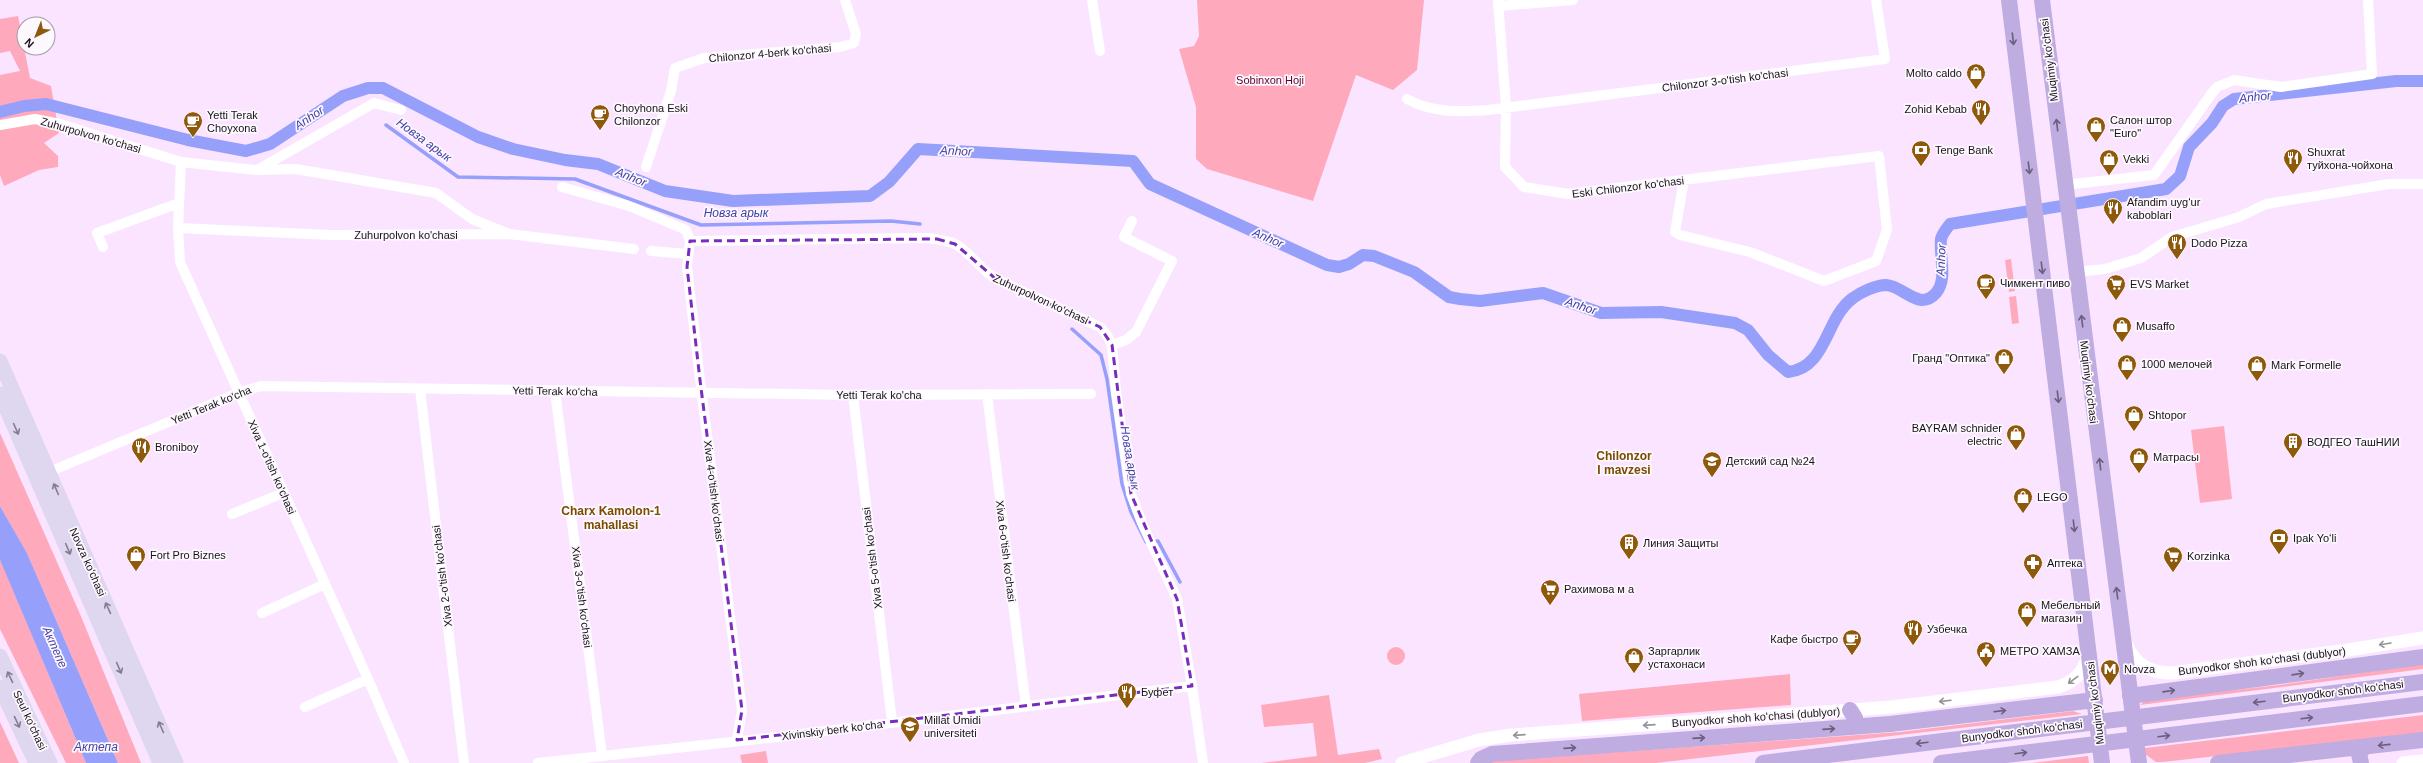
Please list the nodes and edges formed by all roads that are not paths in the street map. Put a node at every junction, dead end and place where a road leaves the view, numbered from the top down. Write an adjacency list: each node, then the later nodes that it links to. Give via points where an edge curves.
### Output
1 (845, 0): 15 (street, Chilonzor 4-berk ko'chasi, via 856,34 854,43 704,58 675,68 671,91)
2 (1092, 0): 9 (street)
3 (1573, 0): 8 (street)
4 (1876, 0): 11 (street, Chilonzor 3-o'tish ko'chasi, via 1885,59)
5 (2009, 0): 48 (main road, Muqimiy ko'chasi, one-way to 48)
6 (2042, 0): 20 (main road, Muqimiy ko'chasi, one-way to 6)
7 (2368, 0): 20 (street, via 2372,74 2281,87 2234,80 2217,87 2154,175)
8 (1498, 3): 11 (street, Eski Chilonzor ko'chasi)
9 (1100, 51)
10 (1407, 100): 11 (street, via 1458,113)
11 (1506, 107): 17 (street, Eski Chilonzor ko'chasi, via 1504,167 1524,187 1568,194)
12 (401, 110): 16 (street, via 374,103)
13 (0, 125): 14 (street, Zuhurpolvon ko'chasi, via 35,119 60,124)
14 (181, 162): 16 (street, Zuhurpolvon ko'chasi); 21 (street, Xiva 1-o'tish ko'chasi)
15 (646, 167)
16 (256, 170): 24 (street, Zuhurpolvon ko'chasi, via 296,169 436,193 472,219)
17 (1684, 180): 17 (street, Eski Chilonzor ko'chasi, via 1675,232 1750,252 1824,281 1876,261 1886,230 1879,156)
18 (2423, 184): 30 (street, via 2389,184 2266,204 2238,217 2172,237 2141,258 2105,269)
19 (562, 187): 25 (street, via 630,205 686,230)
20 (2065, 188): 30 (main road, Muqimiy ko'chasi)
21 (179, 203): 23 (street, Xiva 1-o'tish ko'chasi); 26 (street, via 97,233)
22 (1132, 221): 31 (street, via 1124,237 1172,261 1136,332)
23 (178, 228): 24 (street, Zuhurpolvon ko'chasi, via 332,235); 36 (street, Xiva 1-o'tish ko'chasi, via 180,262)
24 (509, 234): 27 (street, Zuhurpolvon ko'chasi)
25 (690, 241): 29 (street, Xiva 4-o'tish ko'chasi); 31 (street, Zuhurpolvon ko'chasi, via 927,238 946,241 955,244 987,274 1100,327)
26 (103, 247)
27 (634, 249)
28 (651, 251): 29 (street)
29 (688, 254): 35 (street, Xiva 4-o'tish ko'chasi)
30 (2075, 272): 46 (main road, Muqimiy ko'chasi, one-way to 30)
31 (1112, 346): 53 (street, Zuhurpolvon ko'chasi, via 1128,477 1137,512 1178,599)
32 (0, 361): 41 (main road, Novza ko'chasi)
33 (420, 389): 34 (street, Yetti Terak ko'cha); 36 (street, Yetti Terak ko'cha, via 261,386); 73 (street, Xiva 2-o'tish ko'chasi)
34 (555, 391): 35 (street, Yetti Terak ko'cha); 66 (street, Xiva 3-o'tish ko'chasi)
35 (701, 392): 40 (street, Yetti Terak ko'cha); 63 (street, Xiva 4-o'tish ko'chasi, via 742,710)
36 (238, 393): 41 (street, Yetti Terak ko'cha); 42 (street, Xiva 1-o'tish ko'chasi)
37 (0, 394): 41 (main road, Novza ko'chasi, one-way to 41)
38 (987, 394): 39 (street, Yetti Terak ko'cha); 40 (street, Yetti Terak ko'cha); 59 (street, Xiva 6-o'tish ko'chasi)
39 (1091, 394)
40 (853, 395): 61 (street, Xiva 5-o'tish ko'chasi)
41 (43, 475): 70 (main road, Novza ko'chasi, one-way to 70); 71 (main road, Novza ko'chasi, one-way to 41, via 85,558)
42 (283, 493): 43 (street); 44 (street, Xiva 1-o'tish ko'chasi)
43 (232, 514)
44 (325, 584): 45 (street); 51 (street, Xiva 1-o'tish ko'chasi)
45 (262, 613)
46 (2122, 632): 47 (street, Bunyodkor shoh koʻchasi (dublyor), one-way to 46, via 2167,673 2154,672 2139,664 2129,650); 55 (main road, Muqimiy ko'chasi)
47 (2423, 638)
48 (2088, 646): 56 (main road, Muqimiy ko'chasi); 60 (street, Bunyodkor shoh koʻchasi (dublyor), one-way to 60, via 2087,660 2080,673 2072,681 2058,687)
49 (0, 656): 69 (main road, Seul ko'chasi, one-way to 49)
50 (2423, 657): 55 (main road, one-way to 50)
51 (368, 679): 58 (street); 72 (street, Xiva 1-o'tish ko'chasi)
52 (2423, 682): 78 (main road, Bunyodkor shoh ko'chasi, one-way to 78)
53 (1192, 686): 59 (street, Xivinskiy berk ko'cha); 75 (street)
54 (0, 687): 68 (main road, Seul ko'chasi, one-way to 68)
55 (2130, 696): 81 (main road, Muqimiy ko'chasi)
56 (2095, 700): 62 (main road, one-way to 56); 80 (main road, Muqimiy ko'chasi)
57 (2423, 704): 79 (main road, Bunyodkor shoh ko'chasi, one-way to 57)
58 (305, 707)
59 (1026, 707): 61 (street, Xivinskiy berk ko'cha)
60 (1850, 710): 62 (main road, via 1855,718); 76 (street, Bunyodkor shoh koʻchasi (dublyor), one-way to 76, via 1511,735 1479,740)
61 (892, 722): 63 (street, Xivinskiy berk ko'cha)
62 (1852, 727): 77 (main road, one-way to 62, via 1492,754)
63 (737, 740): 66 (street, Xivinskiy berk ko'cha)
64 (2423, 740): 65 (main road, one-way to 65)
65 (2364, 747): 82 (main road); 83 (main road, via 2359,754)
66 (602, 755): 74 (street, Xivinskiy berk ko'cha)
67 (2423, 761): 84 (street)
68 (36, 763)
69 (50, 763)
70 (160, 763)
71 (176, 763)
72 (404, 763)
73 (464, 763)
74 (538, 763)
75 (1203, 763)
76 (1402, 763)
77 (1478, 763)
78 (1763, 763)
79 (1941, 763)
80 (2102, 763)
81 (2139, 763)
82 (2218, 763)
83 (2361, 763)
84 (2403, 763)

